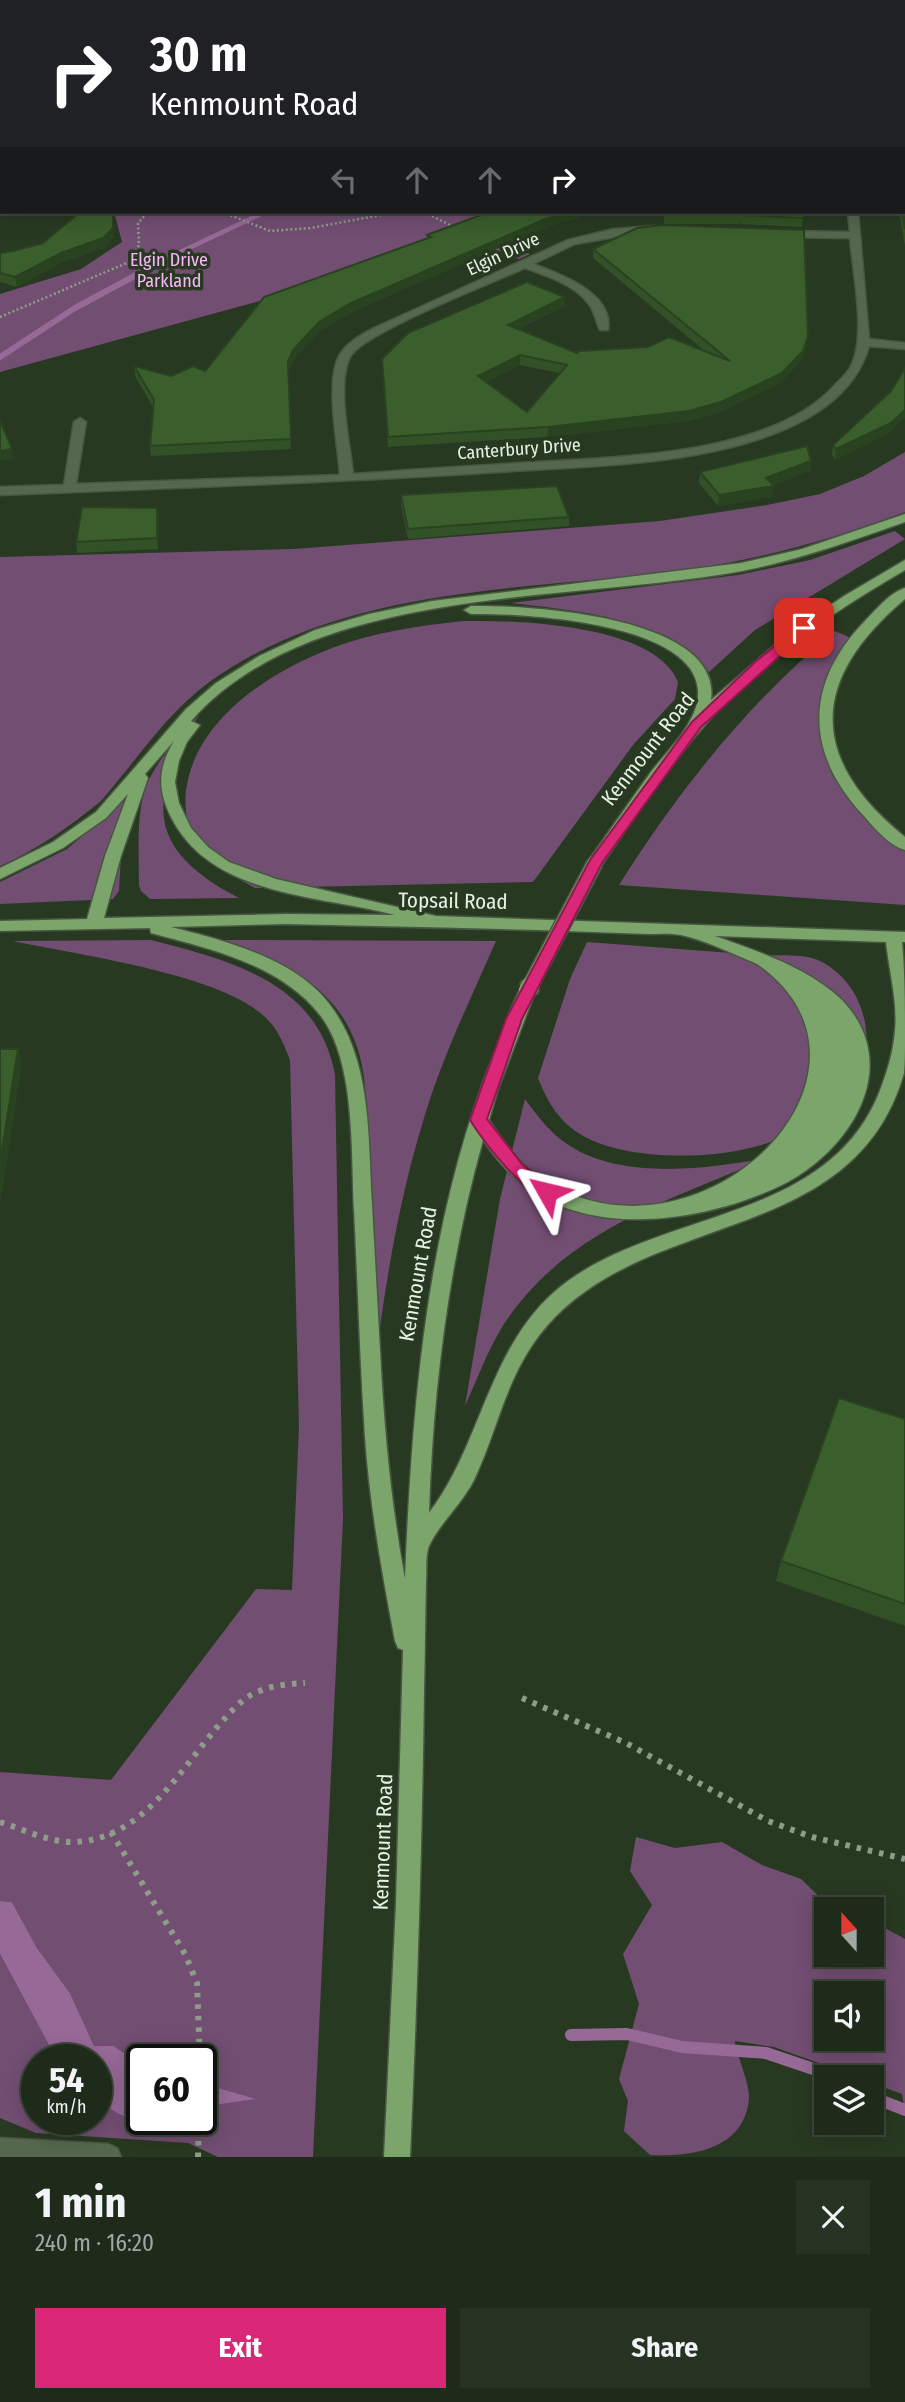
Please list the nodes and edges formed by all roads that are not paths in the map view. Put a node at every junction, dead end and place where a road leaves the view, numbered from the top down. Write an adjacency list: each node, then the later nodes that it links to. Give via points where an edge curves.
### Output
1 (853, 214): 4 (street, Canterbury Drive)
2 (671, 229): 5 (street, Elgin Drive, via 594,236)
3 (762, 233): 4 (street)
4 (854, 236): 7 (street, Canterbury Drive)
5 (525, 264): 6 (street, via 587,293 599,308); 10 (street, Elgin Drive, via 351,348 342,361 340,388)
6 (604, 328)
7 (864, 342): 8 (street); 10 (street, Canterbury Drive, via 855,371 826,401 784,425 744,439 642,458)
8 (905, 345)
9 (80, 422): 11 (street)
10 (346, 478): 11 (street, Canterbury Drive)
11 (70, 486): 12 (street, Canterbury Drive)
12 (0, 491)
13 (905, 518): 17 (main road, via 806,552 741,567 441,604 343,625 274,653 220,686)
14 (905, 564): 16 (main road, Kenmount Road, via 791,638)
15 (905, 592): 18 (main road, via 844,655 830,683 824,711 828,746 846,787 873,819)
16 (696, 725): 20 (main road, via 705,699 703,679 685,656 666,644 582,618 480,609 393,621 312,646 242,683 189,730 173,756 168,792 185,829 213,857 274,886 352,899); 27 (main road, Kenmount Road, bridge, via 595,863 528,990)
17 (147, 763): 19 (main road, via 101,815 49,850); 22 (main road)
18 (905, 845)
19 (0, 874)
20 (436, 921): 21 (main road, Topsail Road); 24 (main road, Topsail Road)
21 (137, 923): 22 (main road, Topsail Road); 29 (main road, via 200,939 269,969 317,1002 341,1040 352,1083 361,1174 378,1471)
22 (94, 924): 23 (main road, Topsail Road)
23 (0, 926)
24 (678, 928): 25 (main road, Topsail Road); 27 (main road, via 798,977 823,993 851,1022 865,1055 866,1071 857,1103 839,1131 800,1166 738,1195 692,1206 627,1211 584,1206 547,1192 516,1168)
25 (899, 937): 26 (main road)
26 (902, 1055): 28 (main road, via 870,1128 826,1172 775,1202 618,1259 553,1306 527,1336 507,1370 462,1483)
27 (479, 1120): 28 (main road, Kenmount Road, via 454,1217 432,1348 419,1456)
28 (415, 1548): 29 (main road, Kenmount Road)
29 (413, 1676): 32 (main road, Kenmount Road)
30 (0, 2151): 31 (street)
31 (108, 2157)
32 (397, 2157)

